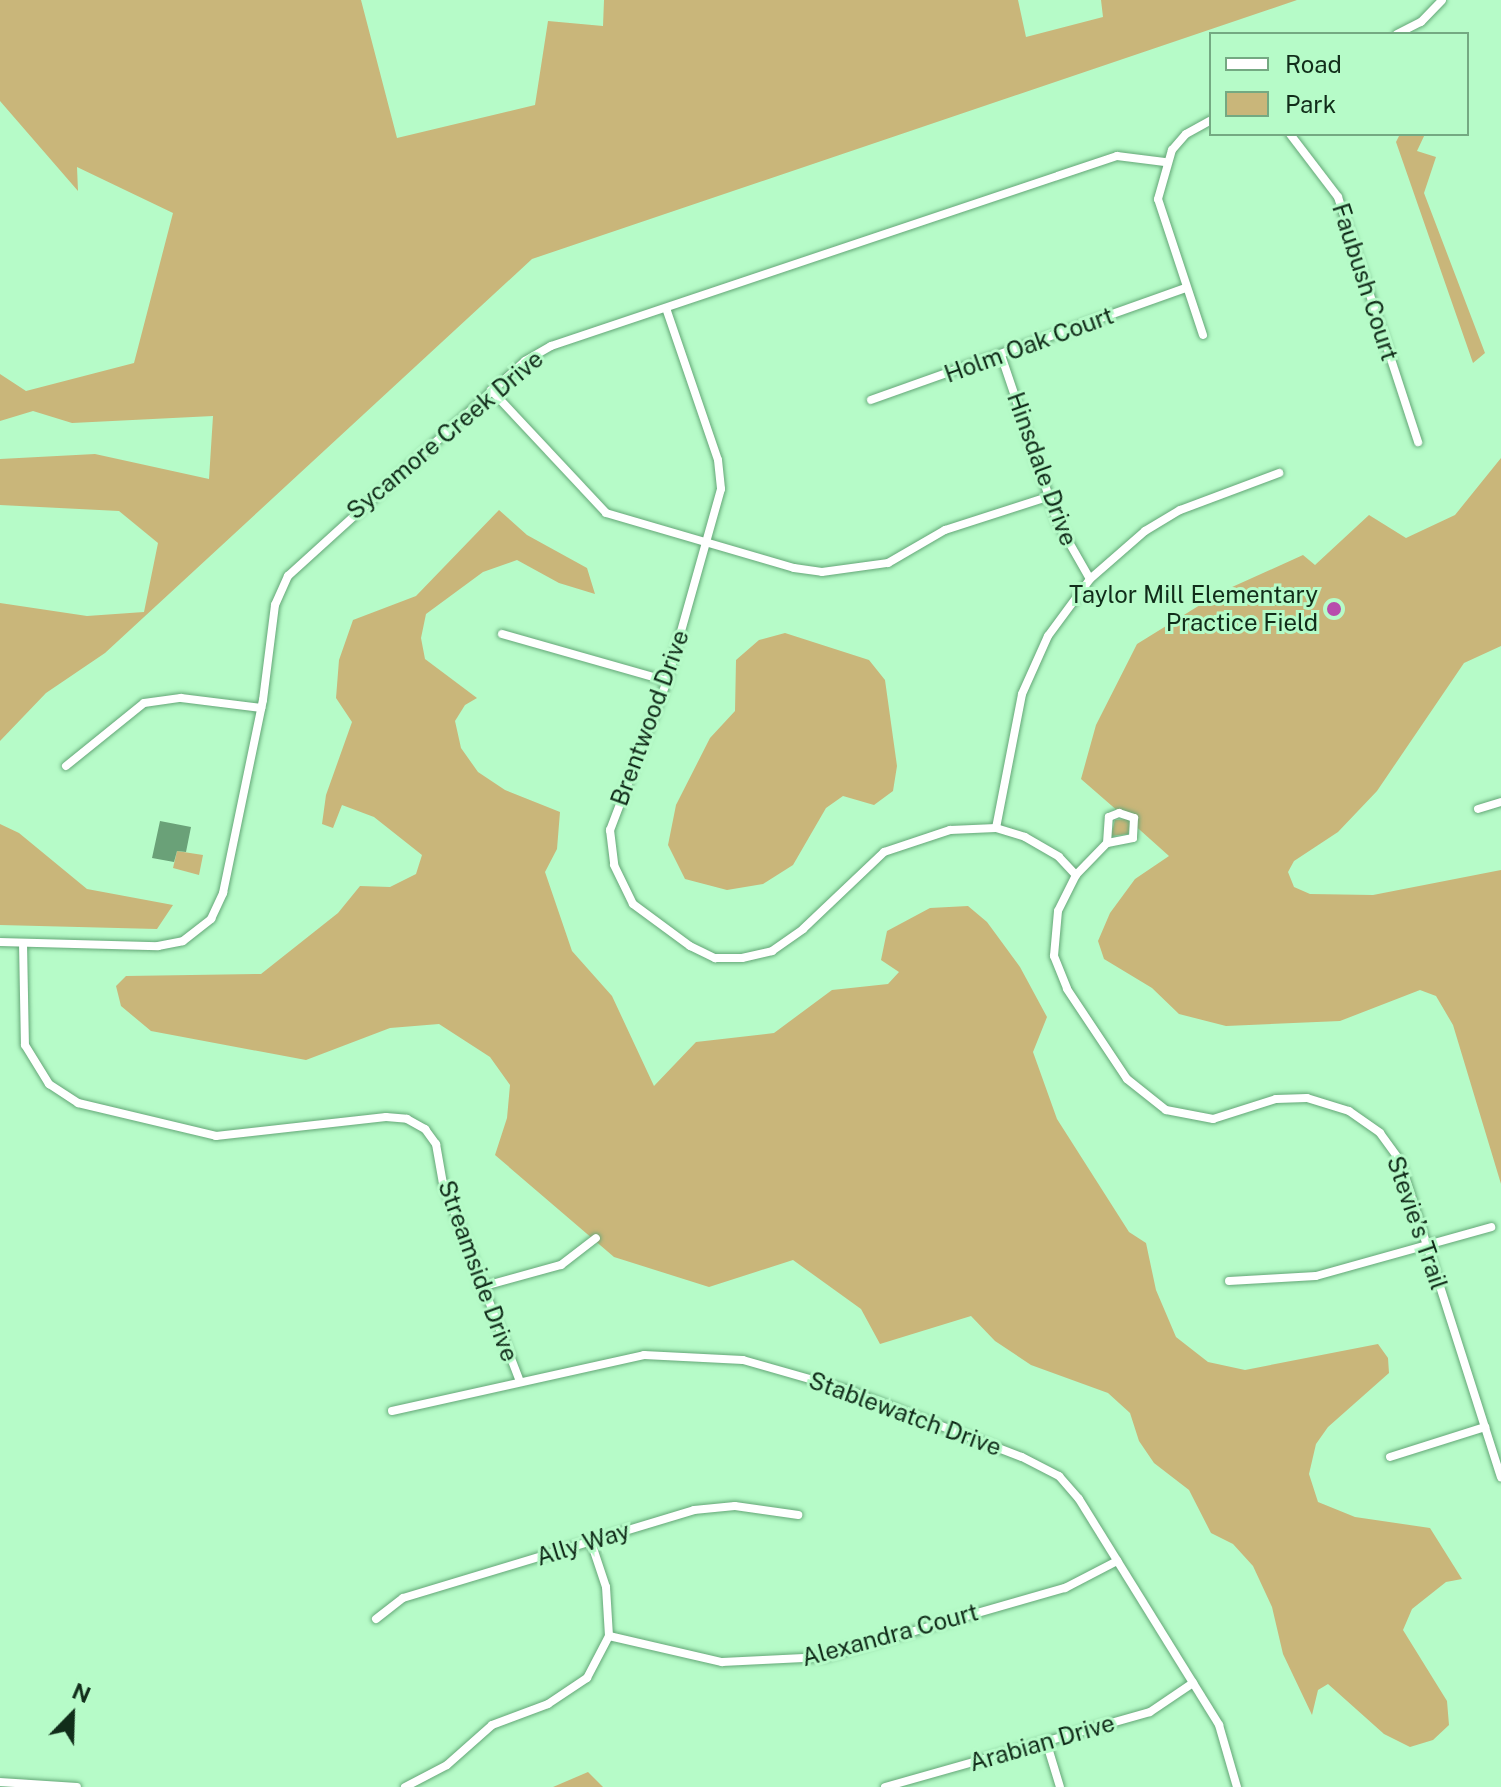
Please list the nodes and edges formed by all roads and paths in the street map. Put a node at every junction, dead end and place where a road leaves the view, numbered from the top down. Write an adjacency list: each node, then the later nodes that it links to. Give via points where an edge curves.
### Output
1 (1442, 0): 2 (street, via 1421,22)
2 (1401, 32)
3 (1209, 121): 5 (street, via 1186,134)
4 (1292, 136): 12 (street, Faubush Court, via 1338,197)
5 (1165, 162): 6 (street, via 1159,212); 7 (street, Sycamore Creek Drive, via 1117,156)
6 (1186, 288): 8 (street); 9 (street, Holm Oak Court)
7 (667, 311): 10 (street, Sycamore Creek Drive, via 551,346); 15 (street, Brentwood Drive, via 721,477)
8 (1203, 335)
9 (1001, 355): 11 (street, Holm Oak Court); 14 (street, Hinsdale Drive)
10 (491, 390): 15 (street, via 606,513); 19 (street, Sycamore Creek Drive, via 288,576 275,605)
11 (871, 400)
12 (1418, 442)
13 (1279, 473): 16 (street, via 1180,510 1145,531)
14 (1050, 496): 15 (street, via 945,530 904,557 864,569 794,568); 16 (street, Hinsdale Drive, via 1068,545)
15 (708, 543): 18 (street, Brentwood Drive)
16 (1090, 579): 23 (street, via 1048,636 1022,694)
17 (502, 634): 18 (street)
18 (667, 681): 23 (street, Brentwood Drive, via 619,798 610,830 614,865 633,904 656,925 703,952 742,958 772,951 884,852 950,830)
19 (261, 708): 20 (street, via 194,699 144,703); 27 (street, Sycamore Creek Drive, via 223,893 211,919 183,941 158,946)
20 (66, 766)
21 (1501, 802): 22 (street)
22 (1478, 809)
23 (996, 828): 25 (street, Brentwood Drive, via 1044,847)
24 (1107, 843): 24 (street, Stevie’s Trail, via 1133,838 1134,818 1126,813 1109,817); 25 (street, Stevie’s Trail)
25 (1076, 875): 30 (street, Stevie’s Trail, via 1058,911 1056,967 1127,1079 1166,1110 1201,1119 1290,1098 1321,1100 1349,1111 1380,1133 1400,1161)
26 (0, 942): 27 (street, Sycamore Creek Drive)
27 (23, 943): 32 (street, Streamside Drive, via 25,1045 38,1072 55,1090 93,1109 216,1136 386,1117 414,1122 436,1144 443,1182)
28 (1491, 1227): 30 (street)
29 (596, 1238): 32 (street, via 561,1265)
30 (1428, 1248): 31 (street, via 1316,1276); 35 (street, Stevie’s Trail)
31 (1229, 1281)
32 (481, 1287): 33 (street, Streamside Drive)
33 (519, 1379): 34 (street, Stablewatch Drive); 40 (street, Stablewatch Drive, via 644,1355 743,1360 848,1390 1059,1476)
34 (392, 1411)
35 (1485, 1427): 36 (street); 37 (street, Stevie’s Trail)
36 (1390, 1457)
37 (1501, 1477)
38 (798, 1515): 39 (street, Ally Way, via 711,1507)
39 (591, 1542): 41 (street, Ally Way, via 403,1598); 42 (street, via 606,1587)
40 (1117, 1561): 42 (street, Alexandra Court, via 1065,1588 824,1657 722,1662); 43 (street, Stablewatch Drive)
41 (376, 1619)
42 (609, 1636): 47 (street, via 587,1678 570,1694 492,1725 447,1765)
43 (1193, 1683): 44 (street, Arabian Drive, via 1150,1712); 50 (street, Stablewatch Drive, via 1219,1725)
44 (1046, 1741): 48 (street, Arabian Drive); 49 (street)
45 (0, 1782): 46 (street)
46 (77, 1787)
47 (405, 1787)
48 (885, 1787)
49 (1060, 1787)
50 (1237, 1787)

